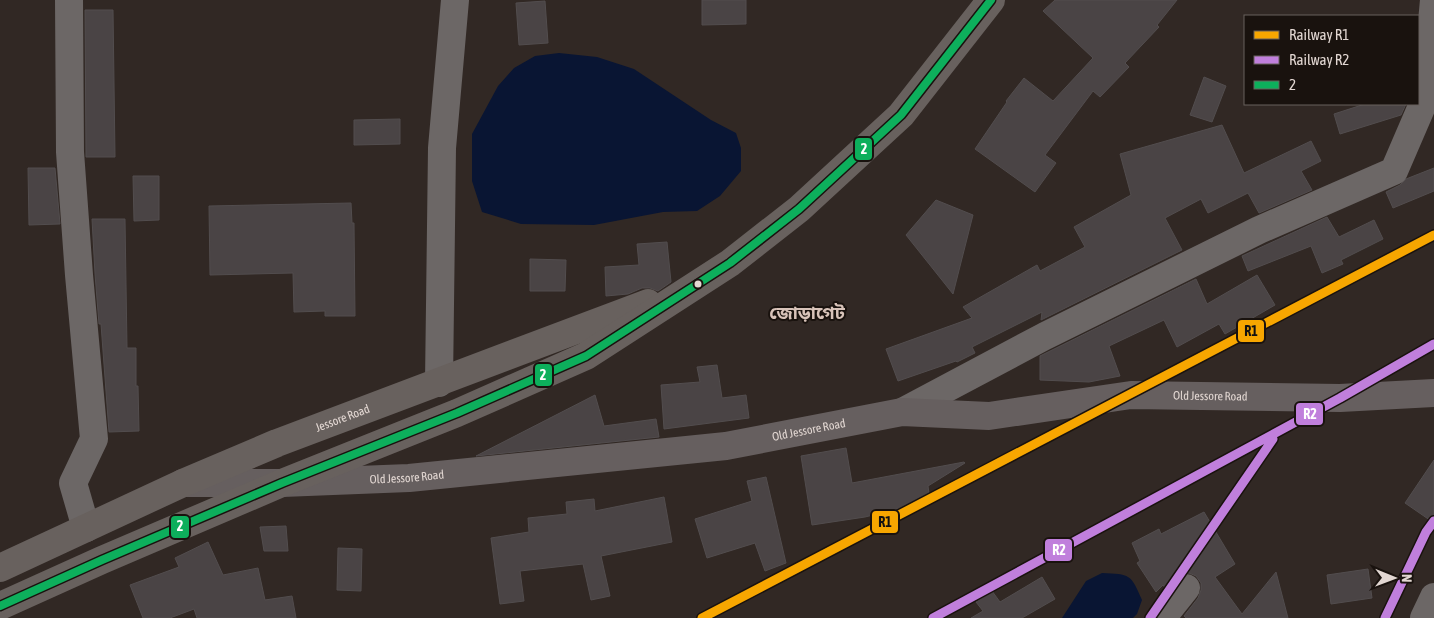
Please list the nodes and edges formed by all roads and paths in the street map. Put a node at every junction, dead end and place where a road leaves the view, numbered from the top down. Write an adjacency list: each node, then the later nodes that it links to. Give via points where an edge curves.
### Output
1 (69, 0): 11 (street, via 70,152 94,438 73,483)
2 (455, 0): 6 (street, via 442,148)
3 (991, 0): 5 (highway, Jessore Road, via 901,115 800,208 730,263)
4 (1434, 0): 8 (street, via 1425,99 1394,171 1259,230)
5 (692, 287): 6 (highway, Jessore Road); 10 (highway, Jessore Road, via 586,356)
6 (439, 383): 9 (highway, Jessore Road, via 277,443)
7 (1434, 393): 8 (main road, Old Jessore Road, via 1340,398 1131,395 989,416)
8 (902, 412): 10 (main road, Old Jessore Road, via 726,446 409,478)
9 (183, 483): 10 (main road, Old Jessore Road); 11 (highway, Jessore Road)
10 (282, 483): 15 (highway, Jessore Road)
11 (86, 528): 12 (highway, Jessore Road)
12 (0, 568)
13 (1186, 588): 16 (street)
14 (1434, 597): 17 (street)
15 (0, 606)
16 (1162, 618)
17 (1424, 618)

